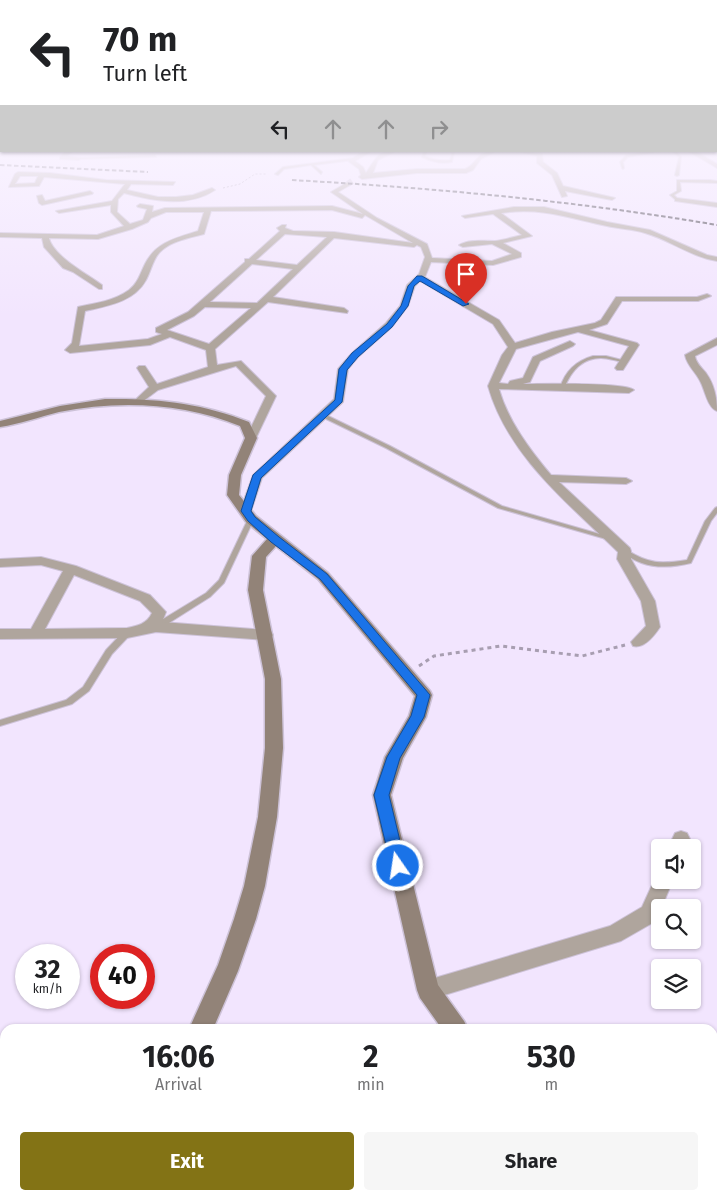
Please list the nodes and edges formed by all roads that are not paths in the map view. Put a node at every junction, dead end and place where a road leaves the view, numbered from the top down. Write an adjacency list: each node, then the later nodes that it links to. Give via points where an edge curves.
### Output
1 (97, 205): 7 (street)
2 (115, 205): 13 (street, via 114,212)
3 (353, 205): 12 (street)
4 (702, 205): 6 (street)
5 (140, 206): 10 (street, via 151,207)
6 (717, 208)
7 (59, 211)
8 (208, 211): 10 (street, via 165,210); 12 (street, via 332,208); 32 (street, via 200,232 174,241 156,252 139,286 129,295 81,309 76,344 70,350 150,342)
9 (495, 212): 11 (street); 17 (street, via 528,236); 20 (street, via 514,208 648,232 705,257)
10 (149, 216): 13 (street, via 146,221)
11 (465, 216)
12 (375, 220): 19 (street)
13 (130, 228): 16 (street, via 98,237)
14 (334, 234): 19 (street); 22 (street, via 295,234 285,227); 23 (street)
15 (0, 235): 16 (street)
16 (45, 236): 25 (street, via 47,245 66,266)
17 (498, 242): 18 (street); 21 (street, via 518,255 493,263)
18 (463, 245)
19 (424, 246): 21 (street)
20 (717, 259)
21 (429, 260): 24 (street)
22 (248, 261): 23 (street); 28 (street)
23 (299, 268): 27 (street)
24 (420, 278): 36 (street, via 496,322); 50 (street, via 411,286 404,306 389,325 343,369 339,400)
25 (99, 287)
26 (707, 296): 31 (street, via 698,299 619,298 604,322)
27 (267, 299): 29 (street); 30 (street)
28 (202, 304): 29 (street); 32 (street, via 191,314 159,330)
29 (259, 306): 37 (street)
30 (344, 311)
31 (580, 330): 33 (street); 39 (street, via 634,345)
32 (169, 334): 37 (street)
33 (529, 341): 36 (street); 38 (street)
34 (717, 341): 43 (street, via 690,355)
35 (570, 344): 38 (street)
36 (512, 347): 44 (street)
37 (210, 348): 41 (street)
38 (551, 351): 44 (street, via 536,359 527,380)
39 (622, 364): 46 (lane, via 601,357 592,358 572,369)
40 (142, 368): 45 (street)
41 (213, 369): 45 (street); 52 (street, via 238,363 271,396)
42 (717, 374): 43 (street)
43 (703, 376): 49 (street)
44 (493, 386): 46 (street); 53 (street, via 498,403 528,455)
45 (154, 388): 48 (street)
46 (562, 388): 47 (street)
47 (629, 390)
48 (138, 402): 51 (street, via 67,408); 52 (street, via 228,416 245,424)
49 (717, 408)
50 (322, 415): 56 (street, via 257,478); 58 (lane, via 500,507)
51 (0, 424)
52 (251, 438): 56 (street, via 234,475 233,495)
53 (548, 478): 54 (street); 58 (street)
54 (626, 481)
55 (717, 510): 59 (lane, via 708,521 689,562 661,566 638,561)
56 (249, 515): 57 (street); 62 (lane, via 222,581 208,595)
57 (275, 539): 66 (street, via 259,556 256,600); 70 (street, via 324,576 424,695 417,717 394,757 382,795)
58 (611, 539): 59 (street)
59 (625, 551): 67 (street, via 624,559 648,601 653,627)
60 (0, 563): 61 (street, via 41,561)
61 (70, 569): 62 (street, via 145,598 159,612); 65 (street)
62 (150, 629): 63 (street); 66 (street)
63 (127, 633): 65 (street); 68 (lane, via 109,652 86,689 68,702)
64 (0, 634): 65 (street)
65 (35, 634)
66 (266, 635): 71 (street, via 273,678 274,755 269,816 261,861 235,951)
67 (638, 642)
68 (0, 724)
69 (660, 889): 70 (street, via 650,914 614,934)
70 (428, 990): 72 (street)
71 (204, 1024)
72 (452, 1024)

